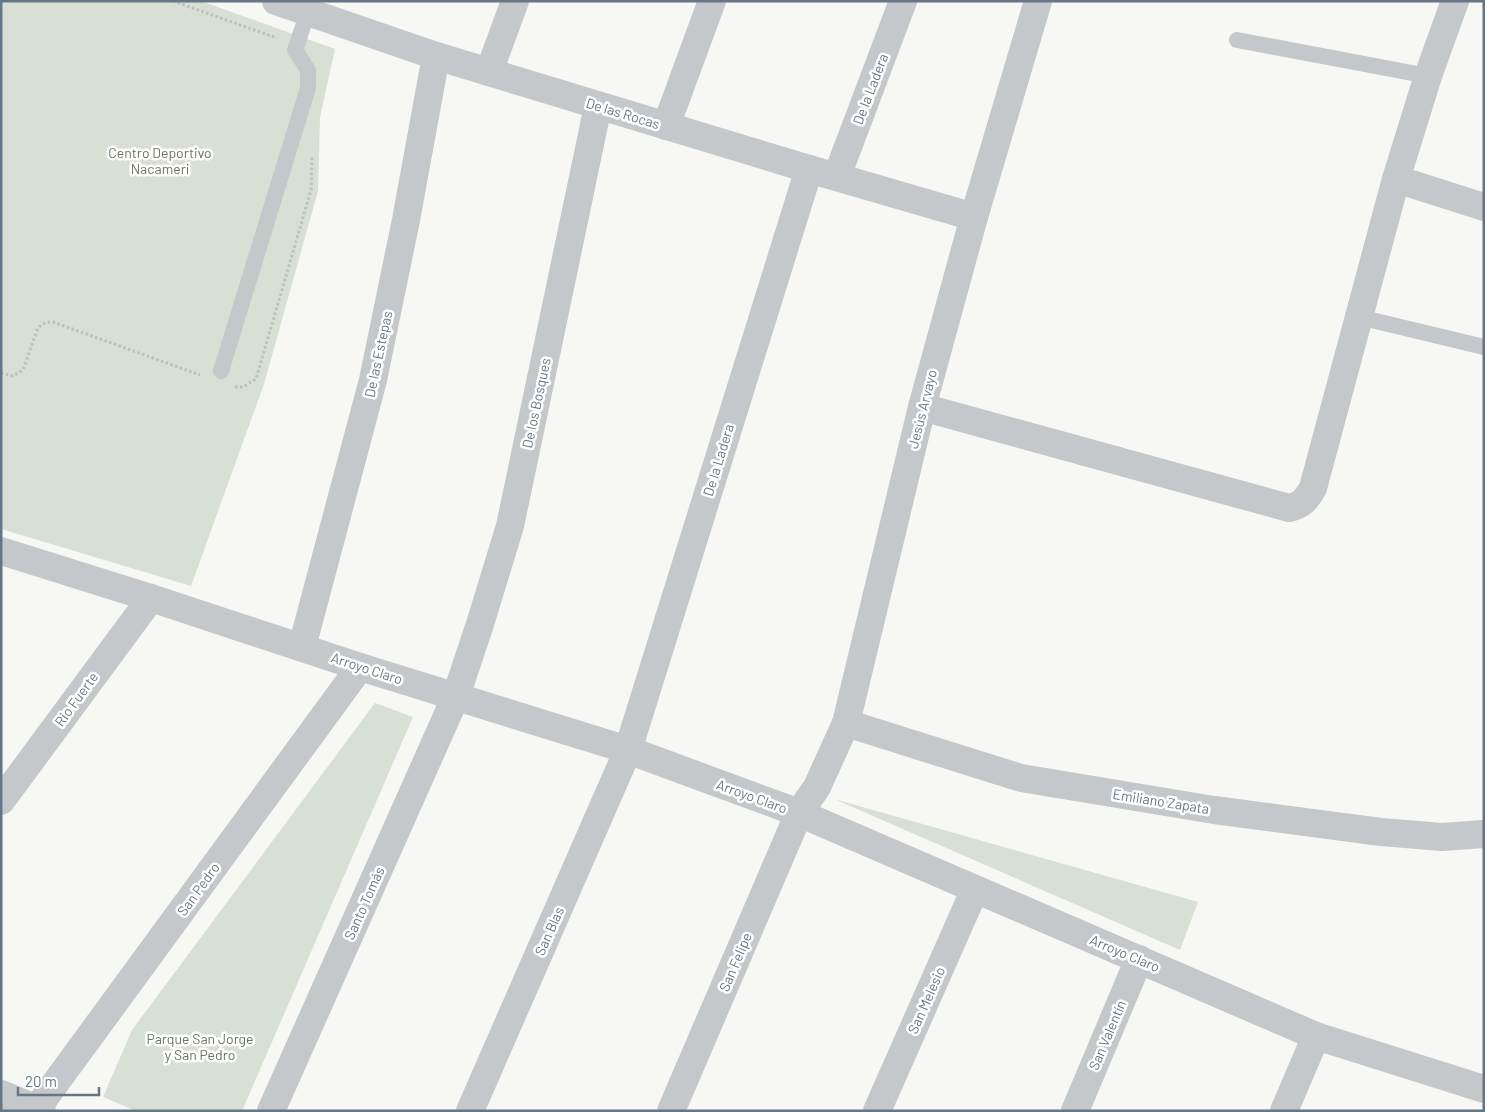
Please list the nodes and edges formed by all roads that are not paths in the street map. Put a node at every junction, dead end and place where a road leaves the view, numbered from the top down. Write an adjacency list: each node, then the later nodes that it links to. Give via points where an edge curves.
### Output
1 (276, 1): 7 (street, De las Rocas)
2 (515, 1): 10 (street)
3 (712, 1): 13 (street)
4 (903, 1): 15 (street, De la Ladera)
5 (1038, 1): 18 (street, Jesús Arvayo)
6 (1455, 1): 11 (street)
7 (310, 7): 9 (street, De las Rocas); 21 (lane, via 295,50 308,70 308,88)
8 (1237, 40): 11 (lane)
9 (436, 56): 10 (street, De las Rocas); 25 (street, De las Estepas, via 373,380)
10 (489, 72): 12 (street, De las Rocas)
11 (1428, 76): 16 (street)
12 (598, 106): 13 (street, De las Rocas); 27 (street, De los Bosques, via 510,526)
13 (666, 126): 14 (street, De las Rocas)
14 (809, 169): 15 (street, De las Rocas); 29 (street, De la Ladera)
15 (837, 176): 18 (street, De las Rocas)
16 (1396, 179): 17 (street); 19 (street)
17 (1484, 207)
18 (974, 217): 22 (street, Jesús Arvayo)
19 (1359, 317): 20 (lane); 22 (street, via 1313,488 1306,500 1288,508)
20 (1484, 347)
21 (219, 378)
22 (922, 407): 28 (street, Jesús Arvayo)
23 (1, 551): 24 (street, Arroyo Claro)
24 (152, 598): 25 (street, Arroyo Claro); 30 (street, Rio Fuerte)
25 (302, 647): 26 (street, Arroyo Claro)
26 (360, 667): 27 (street, Arroyo Claro); 38 (street, San Pedro)
27 (456, 696): 29 (street, Arroyo Claro); 39 (street, Santo Tomás)
28 (846, 723): 31 (street, Jesús Arvayo, via 817,787); 32 (street, Emiliano Zapata, via 1021,778 1214,810 1381,832 1442,837)
29 (628, 750): 31 (street, Arroyo Claro); 40 (street, San Blas)
30 (1, 801)
31 (799, 813): 33 (street, Arroyo Claro); 41 (street, San Felipe)
32 (1484, 834)
33 (975, 889): 34 (street, Arroyo Claro); 42 (street, San Melesio)
34 (1139, 959): 35 (street, Arroyo Claro); 43 (street, San Valentín)
35 (1316, 1036): 36 (street, Arroyo Claro); 44 (street)
36 (1484, 1091): 45 (street)
37 (1, 1094): 38 (street)
38 (38, 1110)
39 (271, 1111)
40 (470, 1111)
41 (671, 1111)
42 (877, 1111)
43 (1076, 1111)
44 (1284, 1111)
45 (1476, 1111)

